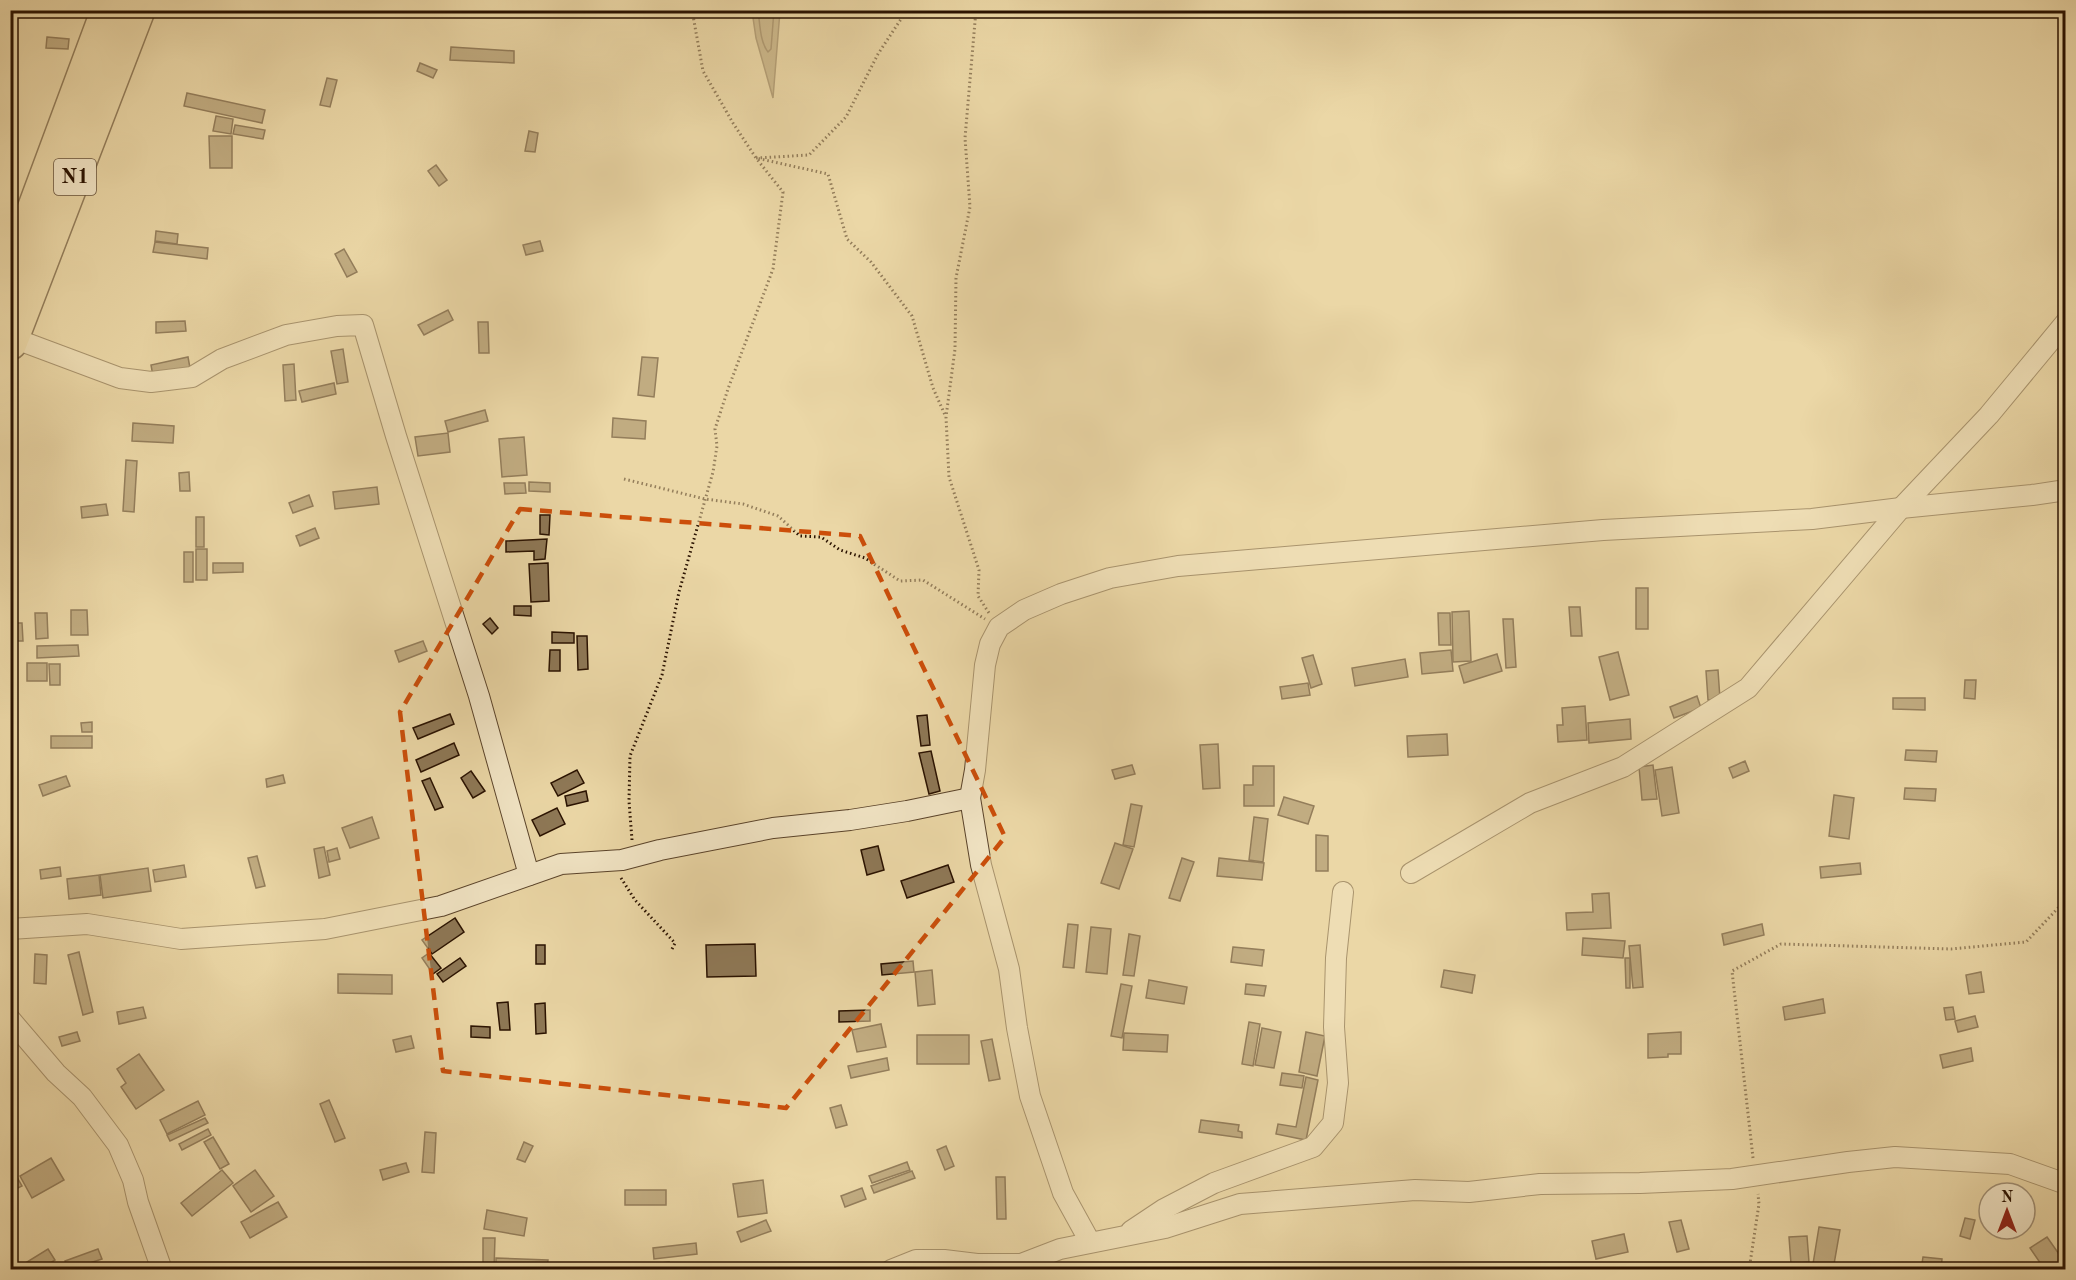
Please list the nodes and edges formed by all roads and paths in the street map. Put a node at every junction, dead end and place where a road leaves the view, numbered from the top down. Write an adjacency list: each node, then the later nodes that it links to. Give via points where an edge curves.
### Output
1 (108, 10): 7 (highway, N1)
2 (138, 10): 9 (highway, N1)
3 (692, 10): 6 (path, via 703,71)
4 (907, 10): 6 (path, via 878,54 846,117 809,155)
5 (976, 10): 10 (path, via 965,138 970,207 956,278 955,349)
6 (756, 158): 10 (path, via 828,174 847,239 871,262 912,316 933,388); 13 (path, via 783,192 773,269 718,419 713,472)
7 (10, 274)
8 (2066, 322): 14 (street, via 1989,415)
9 (12, 340): 19 (street, via 120,378 151,382 192,376 222,359 286,335 363,325 479,696)
10 (946, 417): 15 (path, via 949,477 979,570 978,596)
11 (624, 479): 13 (path)
12 (2066, 490): 14 (street)
13 (705, 499): 15 (path, via 743,504 778,516 800,536 821,537 840,550 865,558 900,581 923,580); 17 (path, via 679,592 662,675 630,756 633,839)
14 (1901, 508): 15 (street, via 1812,519 1603,530 1178,566 1110,578 1061,594 1024,610); 18 (street, via 1748,688 1623,767 1530,803)
15 (999, 627): 16 (street, via 985,664)
16 (970, 798): 17 (street, via 862,818 773,828); 29 (street, via 981,865 1009,969 1030,1096 1063,1193)
17 (622, 860): 19 (street, via 561,864); 23 (path, via 614,868 635,900 675,943)
18 (1411, 873)
19 (529, 875): 22 (street, via 441,906 325,929 181,939 87,924)
20 (1343, 892): 28 (street, via 1336,958 1334,1027 1338,1083 1333,1123 1313,1147 1214,1183)
21 (2060, 906): 25 (path, via 2026,942 1951,949 1781,944 1732,971)
22 (10, 928)
23 (672, 949)
24 (10, 1019): 30 (street, via 82,1097 118,1145)
25 (1755, 1168)
26 (2066, 1184): 28 (street, via 2010,1164 1895,1157 1732,1179 1540,1184 1469,1192 1415,1190 1240,1204 1165,1228)
27 (1758, 1192): 32 (path)
28 (1124, 1235): 29 (street)
29 (1090, 1242): 31 (street, via 1021,1263 916,1260)
30 (162, 1269)
31 (891, 1269)
32 (1749, 1269)

